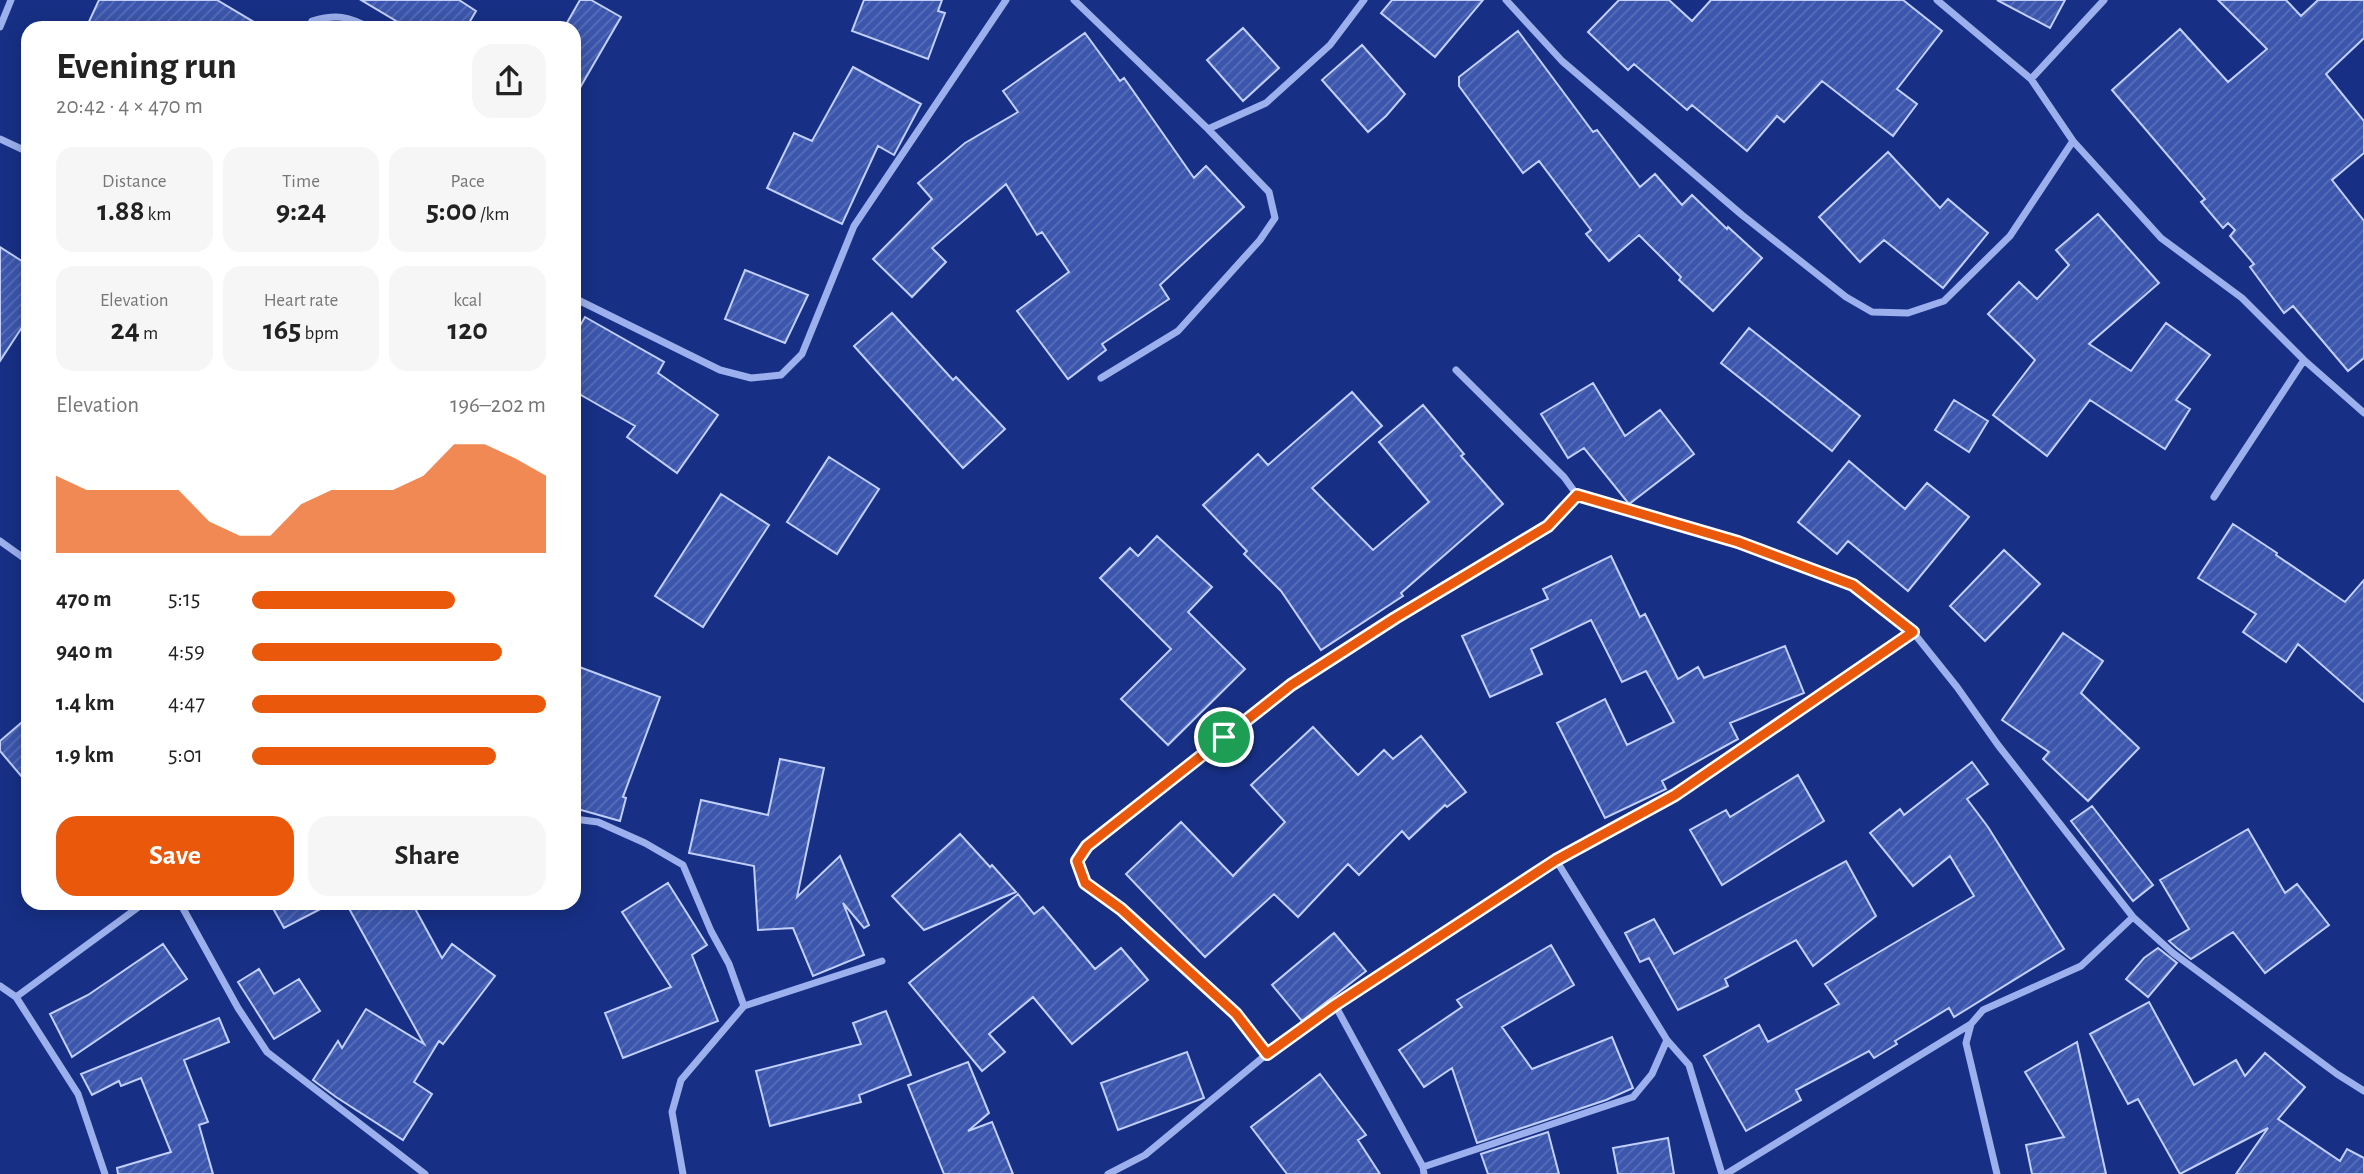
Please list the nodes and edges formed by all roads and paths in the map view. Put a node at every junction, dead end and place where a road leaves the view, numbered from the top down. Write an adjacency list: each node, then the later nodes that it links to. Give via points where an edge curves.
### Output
1 (11, 0): 10 (street)
2 (1006, 0): 16 (street, via 854,226 802,354 781,375 751,378 720,370)
3 (1074, 0): 12 (street)
4 (1364, 0): 12 (street, via 1330,45 1266,103)
5 (1506, 0): 14 (street, via 1562,61 1742,215 1846,297 1872,312 1908,313 1944,301 2010,236)
6 (1937, 0): 11 (street)
7 (2103, 0): 11 (street)
8 (312, 21): 9 (street, via 331,15)
9 (357, 21)
10 (0, 27)
11 (2031, 79): 14 (street)
12 (1208, 129): 19 (street, via 1269,192 1275,218 1178,331)
13 (0, 139): 15 (street)
14 (2073, 141): 17 (street, via 2161,238 2242,298)
15 (21, 149)
16 (581, 301)
17 (2304, 360): 20 (street); 22 (street)
18 (1456, 370): 21 (street)
19 (1101, 378)
20 (2364, 413)
21 (1577, 495): 25 (street, via 1738,542 1853,585); 38 (street, via 1548,526 1291,685 1087,846 1077,861 1085,883 1121,909 1236,1014)
22 (2214, 497)
23 (0, 541): 24 (street)
24 (21, 556)
25 (1913, 632): 27 (street, via 1675,795); 30 (street)
26 (581, 819): 35 (street, via 645,843 683,865)
27 (1556, 860): 34 (street); 37 (street)
28 (134, 910): 33 (street)
29 (184, 910): 42 (street, via 267,1052)
30 (2133, 917): 36 (street, via 2081,966 1983,1010); 39 (street, via 2174,953)
31 (882, 961): 35 (street)
32 (0, 986): 33 (street)
33 (16, 997): 41 (street, via 78,1094)
34 (1335, 1005): 38 (street); 40 (street)
35 (744, 1006): 43 (street, via 681,1080 672,1112)
36 (1971, 1024): 45 (street); 46 (street, via 1966,1043)
37 (1667, 1040): 40 (street, via 1652,1074 1633,1097); 45 (street, via 1689,1065)
38 (1267, 1054): 44 (street, via 1145,1156)
39 (2364, 1091)
40 (1423, 1170)
41 (105, 1174)
42 (425, 1174)
43 (683, 1174)
44 (1108, 1174)
45 (1724, 1174)
46 (1997, 1174)

